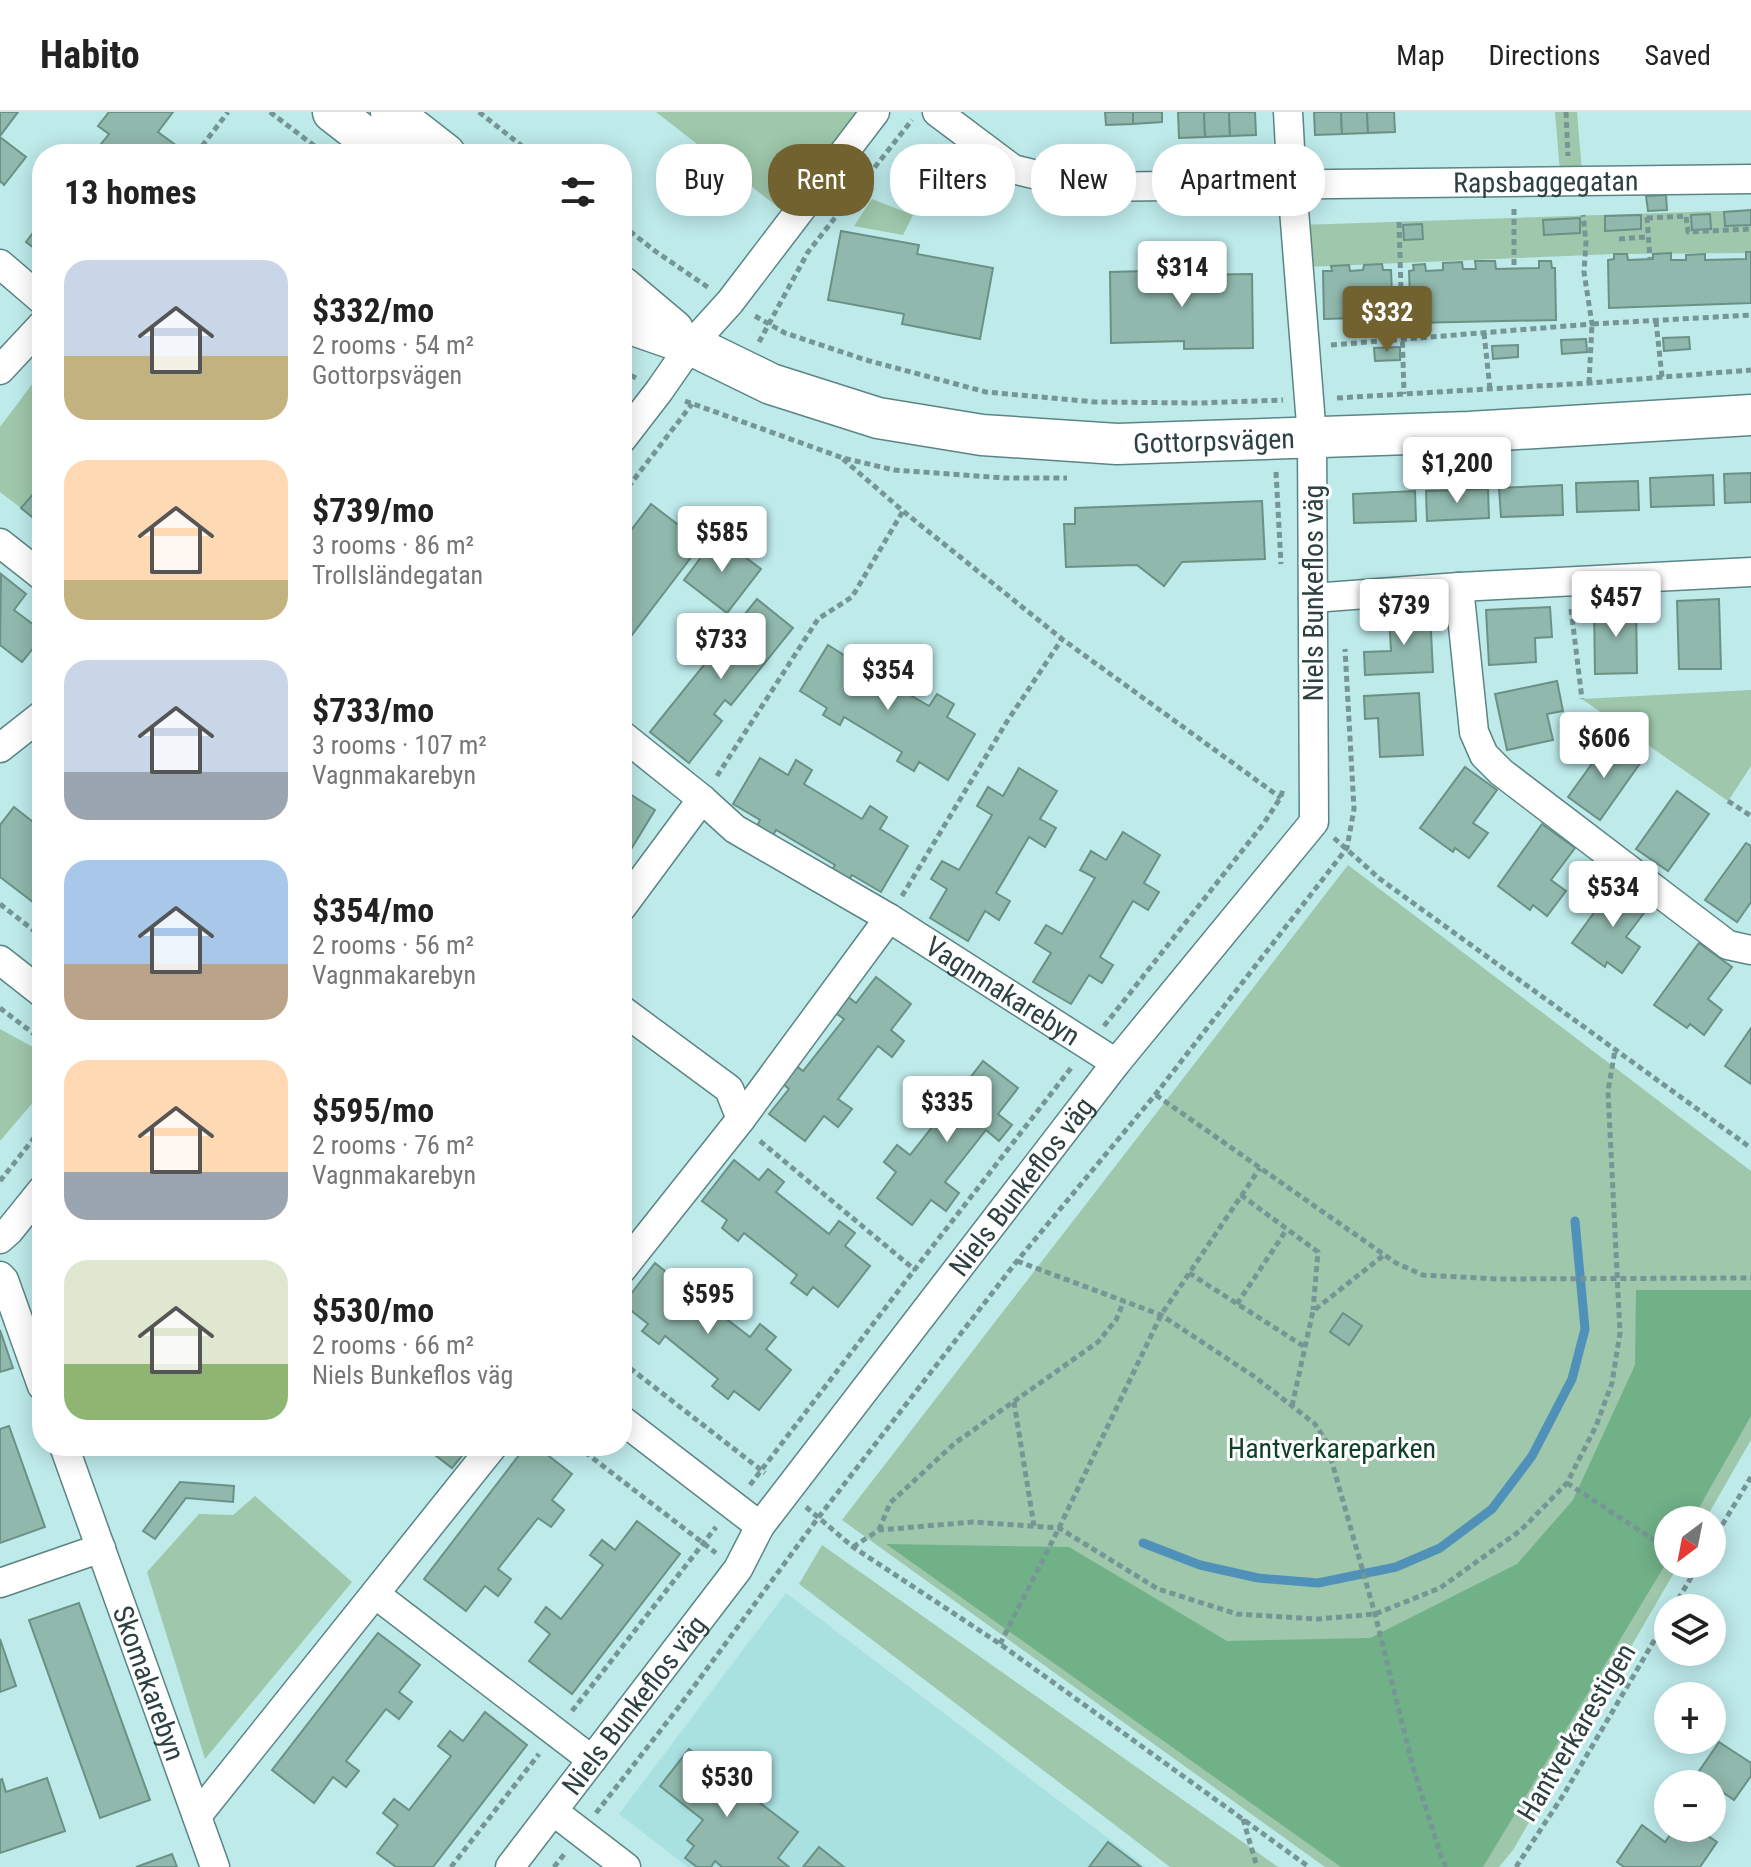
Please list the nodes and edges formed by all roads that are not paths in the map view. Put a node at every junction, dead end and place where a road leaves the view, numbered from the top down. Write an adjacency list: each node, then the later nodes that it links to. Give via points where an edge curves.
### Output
1 (333, 112): 6 (street)
2 (391, 112): 7 (street)
3 (875, 112): 18 (street)
4 (937, 112): 11 (street, Rapsbaggegatan, via 1013,169 1086,187)
5 (1288, 112): 8 (street)
6 (374, 144)
7 (432, 144)
8 (1290, 144)
9 (1751, 179): 10 (street, Rapsbaggegatan)
10 (1325, 184)
11 (1152, 186)
12 (1295, 216): 21 (street)
13 (0, 264): 14 (street)
14 (32, 291)
15 (632, 295): 18 (street, Gottorpsvägen)
16 (632, 324): 18 (street, Gottorpsvägen)
17 (32, 336): 19 (street)
18 (691, 345): 21 (street, Gottorpsvägen, via 771,384 878,418 982,435 1117,444); 22 (street)
19 (0, 370)
20 (1751, 415): 21 (street, Gottorpsvägen, via 1469,432)
21 (1311, 418): 27 (street, Niels Bunkeflos väg)
22 (632, 426)
23 (0, 543): 24 (street)
24 (32, 568)
25 (1751, 572): 26 (street)
26 (1459, 587): 27 (street); 34 (street, via 1474,732 1484,755 1728,945)
27 (1313, 598): 38 (street, Niels Bunkeflos väg, via 1314,822)
28 (32, 723): 30 (street)
29 (632, 743): 31 (street, Vagnmakarebyn)
30 (0, 748)
31 (702, 799): 32 (street); 33 (street, Vagnmakarebyn, via 735,829)
32 (632, 894)
33 (889, 918): 38 (street, Vagnmakarebyn); 39 (street)
34 (1751, 950)
35 (0, 960): 36 (street)
36 (32, 985)
37 (632, 1017): 39 (street, via 729,1089)
38 (1116, 1063): 48 (street, Niels Bunkeflos väg)
39 (741, 1119): 42 (street)
40 (32, 1202): 41 (street)
41 (0, 1239)
42 (632, 1256)
43 (0, 1276): 44 (street)
44 (32, 1358)
45 (632, 1428): 48 (street)
46 (68, 1456): 49 (street, Skomakarebyn)
47 (485, 1456): 51 (street)
48 (760, 1526): 52 (street, Niels Bunkeflos väg, via 738,1569)
49 (101, 1548): 50 (street); 54 (street, Skomakarebyn)
50 (0, 1583)
51 (375, 1594): 52 (street); 54 (street)
52 (592, 1760): 53 (street, Niels Bunkeflos väg)
53 (553, 1811): 56 (street, Niels Bunkeflos väg); 57 (street)
54 (197, 1816): 55 (street, Skomakarebyn)
55 (215, 1867)
56 (510, 1867)
57 (626, 1867)

